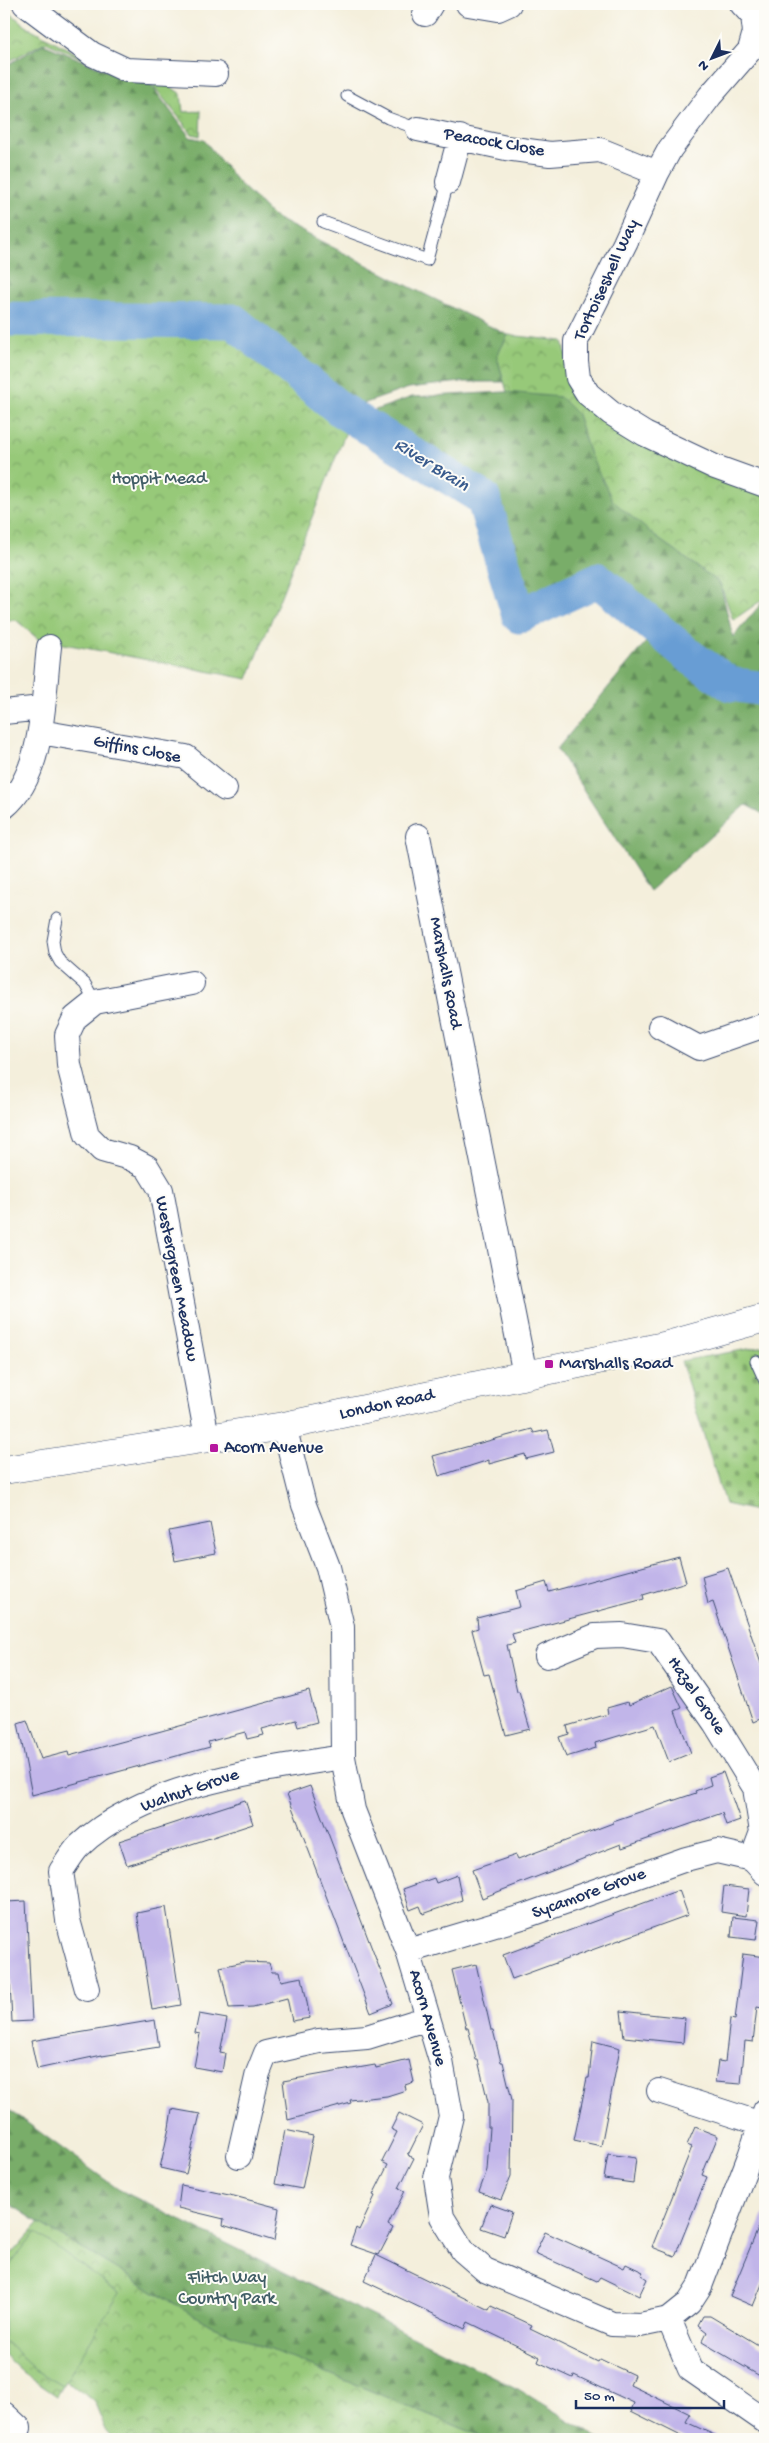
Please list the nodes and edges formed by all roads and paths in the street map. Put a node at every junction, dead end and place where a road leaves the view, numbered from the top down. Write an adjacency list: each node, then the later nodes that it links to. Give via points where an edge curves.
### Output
1 (25, 4): 6 (street, via 92,54 126,70 191,81)
2 (468, 4): 3 (street, via 498,10)
3 (509, 4)
4 (749, 6): 5 (street, Tortoiseshell Way)
5 (757, 50): 10 (street, Tortoiseshell Way, via 710,96)
6 (216, 74)
7 (347, 96): 8 (lane, via 388,118)
8 (418, 129): 9 (street, Peacock Close)
9 (460, 137): 10 (street, Peacock Close, via 550,154 600,150); 11 (street)
10 (657, 173): 13 (street, Tortoiseshell Way, via 576,341 578,378 588,394 645,434 715,467)
11 (448, 182): 12 (lane, via 427,260)
12 (323, 222)
13 (765, 485)
14 (49, 647): 15 (street)
15 (42, 708): 16 (street); 17 (street)
16 (4, 712)
17 (40, 732): 18 (street, Giffins Close, via 186,756); 19 (street, via 27,780)
18 (225, 789)
19 (4, 807)
20 (418, 836): 28 (street, Marshalls Road)
21 (57, 918): 23 (lane, via 52,941 55,953 60,962 85,984)
22 (192, 983): 23 (street, Westergreen Meadow)
23 (95, 1002): 31 (street, Westergreen Meadow, via 75,1018 67,1035 73,1082 87,1135 102,1150 130,1158 147,1168 161,1190)
24 (765, 1025): 25 (street, via 699,1048)
25 (660, 1027)
26 (765, 1318): 28 (street, London Road, via 664,1346)
27 (756, 1361): 29 (lane)
28 (525, 1375): 30 (street, London Road)
29 (765, 1381)
30 (284, 1426): 31 (street, London Road); 34 (street, Acorn Avenue, via 304,1505 328,1567 342,1627)
31 (207, 1437): 32 (street, London Road)
32 (4, 1470)
33 (547, 1656): 35 (street, Hazel Grove, via 595,1636 622,1635 658,1640 715,1722 755,1788 762,1832)
34 (342, 1757): 36 (street, Acorn Avenue, via 352,1810); 37 (street, Walnut Grove, via 257,1770 151,1801 109,1824 78,1847 61,1871 68,1920)
35 (759, 1866): 36 (street, Sycamore Grove, via 717,1851 522,1917)
36 (408, 1951): 38 (street, Acorn Avenue)
37 (87, 1989)
38 (428, 2018): 41 (street, via 367,2037 319,2040 266,2054 258,2073); 42 (street, Acorn Avenue, via 441,2061 451,2116 436,2178 442,2217 463,2251 485,2270 612,2324)
39 (659, 2090): 40 (street)
40 (763, 2117): 42 (street, via 700,2286 689,2303)
41 (239, 2156)
42 (669, 2319): 43 (street, via 690,2369)
43 (765, 2422)

